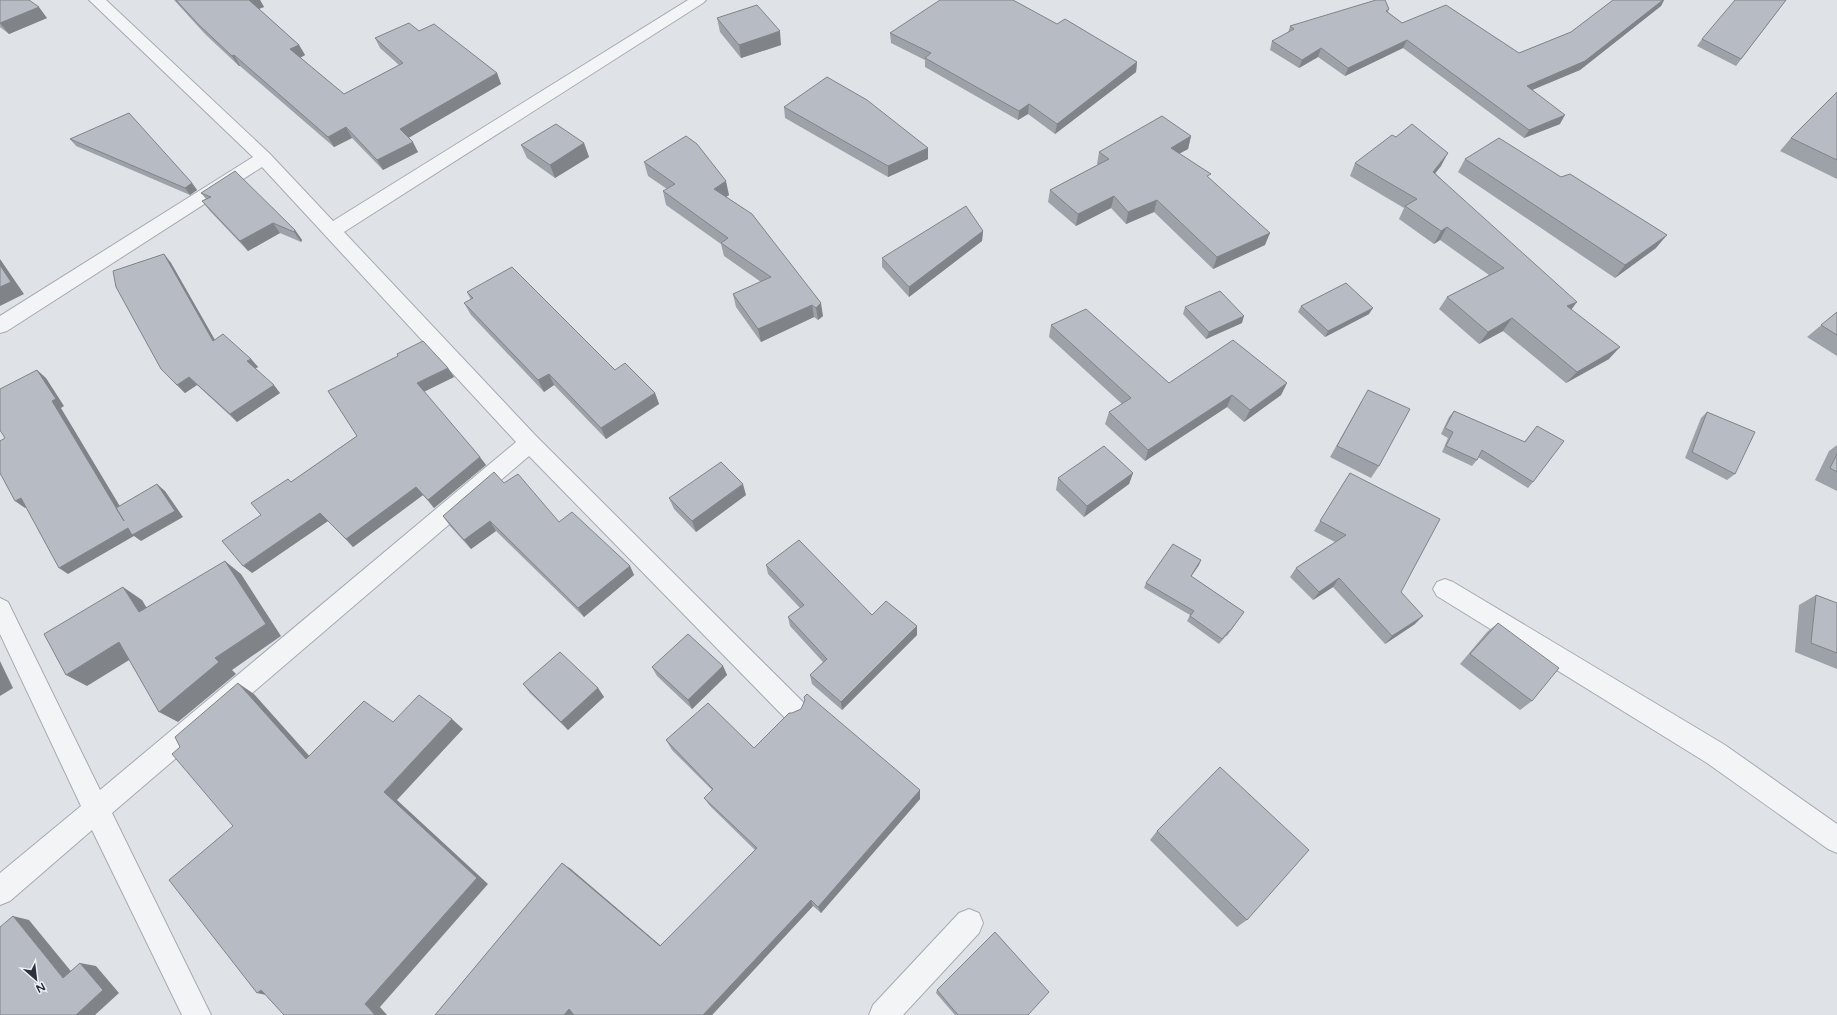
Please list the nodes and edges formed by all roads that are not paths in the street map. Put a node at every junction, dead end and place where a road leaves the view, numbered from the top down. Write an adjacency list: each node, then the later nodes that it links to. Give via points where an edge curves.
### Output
1 (97, 0): 3 (street)
2 (698, 0): 4 (street)
3 (264, 158): 4 (street); 5 (street)
4 (331, 231): 6 (street)
5 (0, 326)
6 (530, 443): 9 (street); 10 (street)
7 (1445, 589): 11 (street, via 1716,754)
8 (0, 609): 10 (street)
9 (794, 710)
10 (97, 811): 12 (street); 14 (street)
11 (1837, 840)
12 (0, 891)
13 (969, 923): 15 (street)
14 (197, 1015)
15 (883, 1015)

